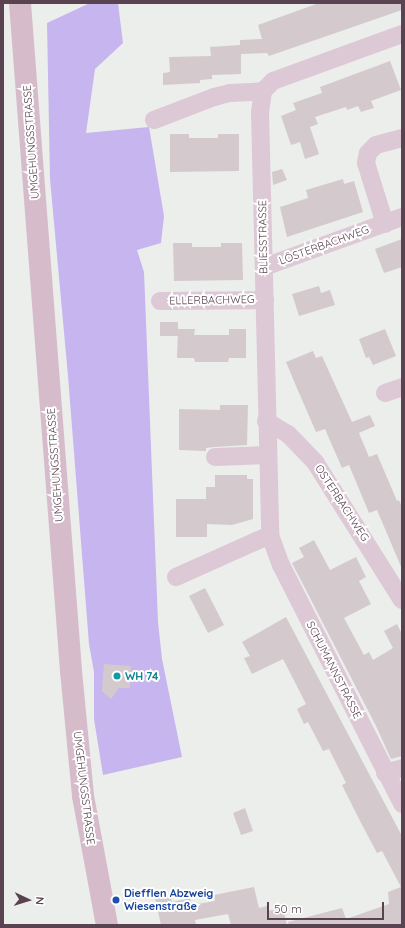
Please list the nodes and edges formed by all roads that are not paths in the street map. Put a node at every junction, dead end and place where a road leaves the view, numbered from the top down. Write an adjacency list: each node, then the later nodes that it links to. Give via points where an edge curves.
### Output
1 (20, 3): 19 (main road, UMGEHUNGSSTRASSE, via 71,671 83,796)
2 (402, 34): 3 (street, via 273,81)
3 (263, 91): 4 (street, via 219,96); 8 (street, BLIESSTRASSE, via 260,113)
4 (154, 120)
5 (402, 138): 7 (street, via 376,145 368,153 366,163)
6 (402, 217): 7 (street, LÖSTERBACHWEG)
7 (384, 224): 8 (street, LÖSTERBACHWEG)
8 (264, 267): 9 (street, BLIESSTRASSE)
9 (265, 300): 10 (street, ELLERBACHWEG); 11 (street, BLIESSTRASSE)
10 (160, 301)
11 (266, 421): 12 (street, BLIESSTRASSE); 16 (street, OSTERBACHWEG, via 303,446)
12 (267, 455): 13 (street); 14 (street, BLIESSTRASSE)
13 (215, 456)
14 (270, 535): 15 (street); 17 (street, SCHUMANNSTRASSE, via 281,565)
15 (176, 577)
16 (402, 600)
17 (394, 771): 18 (street, SCHUMANNSTRASSE)
18 (402, 804)
19 (106, 925)

